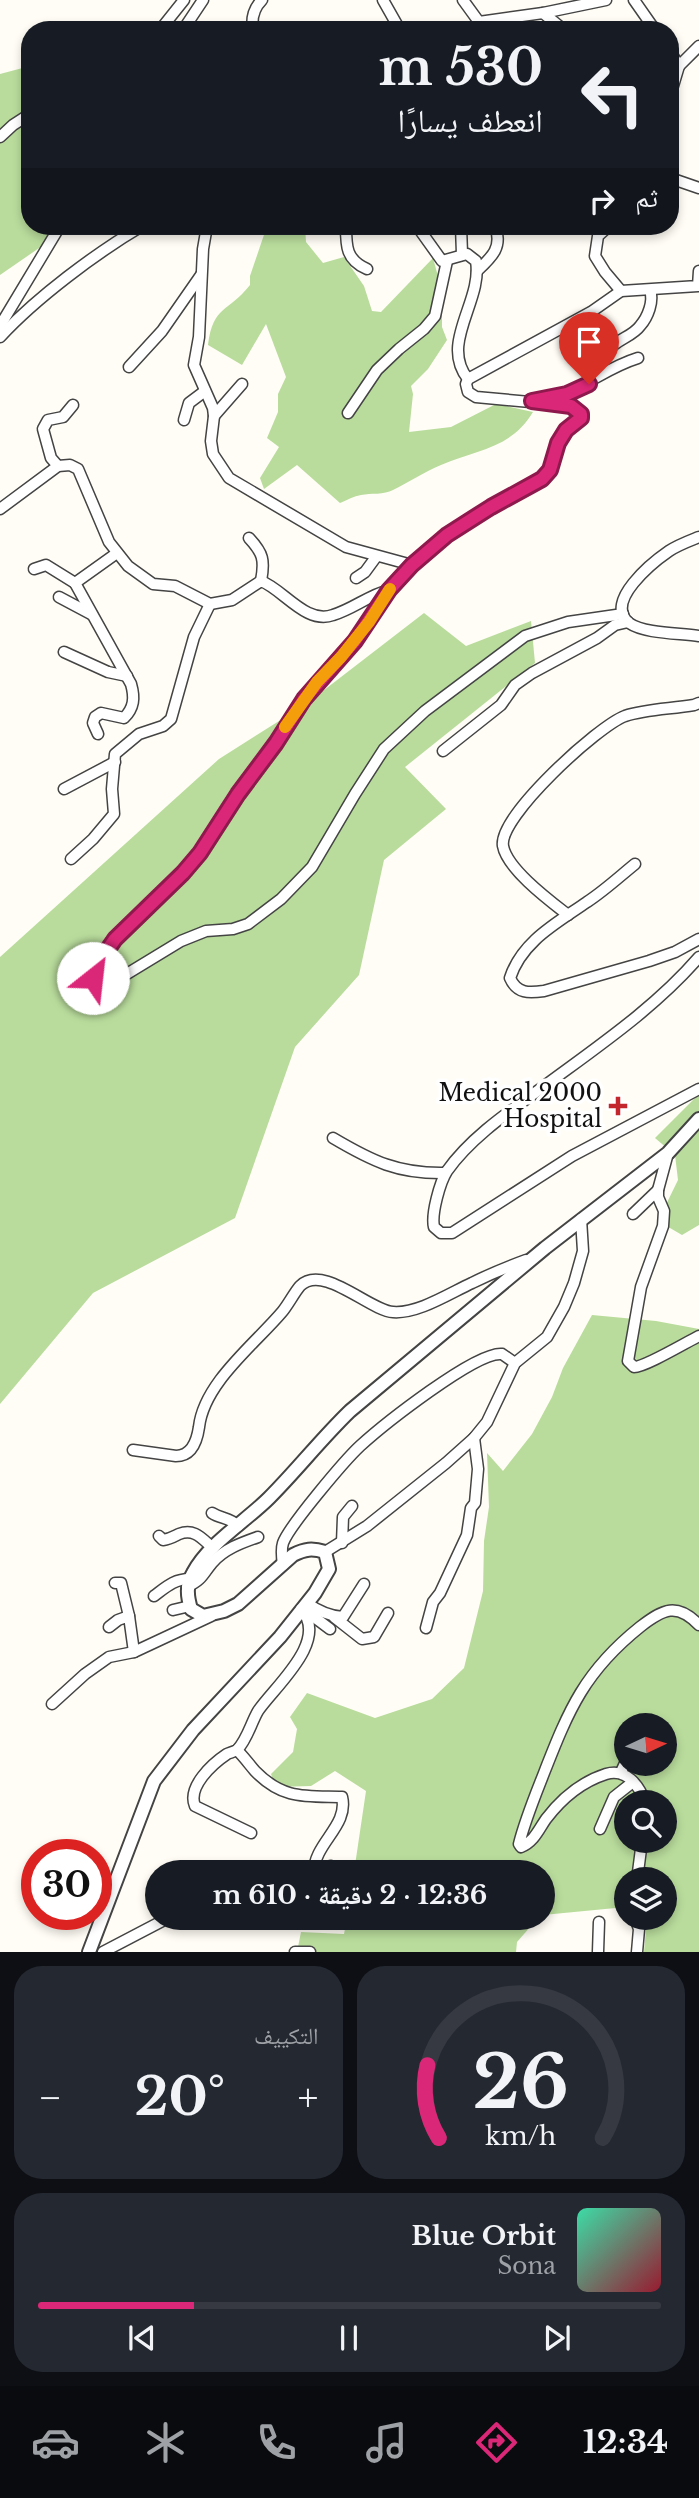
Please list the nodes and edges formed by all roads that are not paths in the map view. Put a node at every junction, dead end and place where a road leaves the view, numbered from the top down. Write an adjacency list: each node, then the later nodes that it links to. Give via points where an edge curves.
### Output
1 (184, 0): 10 (street)
2 (203, 0): 11 (street)
3 (262, 0): 12 (street)
4 (383, 0): 13 (street)
5 (463, 0): 14 (street)
6 (606, 0): 8 (street)
7 (634, 0): 17 (street)
8 (587, 3): 9 (street)
9 (543, 13): 15 (street); 16 (street)
10 (167, 21)
11 (189, 21)
12 (253, 21)
13 (395, 21)
14 (478, 21)
15 (486, 21)
16 (553, 21)
17 (649, 21)
18 (699, 46): 19 (street)
19 (679, 66)
20 (21, 120): 21 (street)
21 (0, 137)
22 (679, 181): 23 (street)
23 (699, 188)
24 (55, 235): 41 (street)
25 (129, 235): 42 (street, via 29,309)
26 (206, 235): 37 (street)
27 (346, 235): 34 (street, via 354,262)
28 (423, 235): 33 (street, via 442,261)
29 (461, 235): 32 (street)
30 (497, 235): 35 (street, via 499,244)
31 (597, 235): 40 (street, via 595,256)
32 (461, 254): 33 (street); 35 (street, via 471,256)
33 (447, 261): 51 (street, via 435,316 377,370)
34 (367, 269)
35 (477, 271): 45 (street, via 458,341 461,370)
36 (699, 271): 38 (street)
37 (202, 274): 44 (street, via 162,331); 48 (street, via 194,365)
38 (699, 286): 39 (street)
39 (650, 290): 40 (street); 47 (street, via 650,308 640,326 609,349)
40 (621, 291): 45 (street)
41 (0, 325)
42 (0, 337)
43 (638, 359): 47 (street, via 614,367)
44 (129, 367)
45 (468, 379): 49 (street, via 468,392 476,397)
46 (242, 384): 52 (street)
47 (589, 384): 49 (street)
48 (205, 391): 52 (street); 53 (street, via 189,403)
49 (532, 401): 60 (street, via 571,406 581,414 558,443 550,470 458,528)
50 (73, 405): 54 (street, via 43,429)
51 (348, 413)
52 (214, 416): 59 (street, via 213,454 229,478 334,541)
53 (184, 420)
54 (58, 466): 55 (street); 58 (street, via 78,468)
55 (0, 509)
56 (249, 537): 63 (street, via 264,562)
57 (699, 537): 69 (street, via 668,552 627,589 622,603)
58 (117, 553): 64 (street); 67 (street, via 153,584 175,586)
59 (376, 557): 60 (street); 62 (street)
60 (412, 565): 65 (street)
61 (34, 569): 64 (street, via 46,565)
62 (356, 578)
63 (261, 581): 65 (street, via 290,602 324,617); 67 (street, via 232,600)
64 (75, 583): 68 (street)
65 (389, 590): 69 (street, via 355,641 304,699 200,853 115,939 93,971 97,985 107,986 181,941 206,931 248,924 281,899 312,867 384,749 425,711 525,636 568,622)
66 (59, 597): 68 (street)
67 (211, 604): 76 (street, via 194,636 171,719 139,734 115,754)
68 (91, 614): 72 (street)
69 (625, 618): 70 (street, via 639,628); 75 (street, via 515,685 501,705)
70 (699, 636)
71 (64, 652): 72 (street)
72 (127, 677): 74 (street, via 134,694 129,713 124,718 101,713 95,717)
73 (699, 703): 80 (street, via 624,717 600,731 549,775 508,827 503,847 513,864)
74 (98, 734)
75 (443, 751)
76 (116, 762): 77 (street); 78 (street, via 114,814)
77 (64, 789)
78 (71, 859)
79 (635, 864): 80 (street)
80 (568, 915): 81 (street, via 520,957 510,978 519,990 544,991 649,961)
81 (699, 939)
82 (699, 957): 87 (street, via 652,1004 492,1125)
83 (699, 1088): 87 (street, via 572,1156 446,1234 437,1231 433,1221)
84 (699, 1119): 86 (street)
85 (332, 1138): 87 (street, via 389,1167)
86 (668, 1153): 88 (street); 90 (street)
87 (445, 1173)
88 (658, 1190): 89 (street); 92 (street, via 663,1226 641,1287 628,1360 634,1367 643,1366)
89 (633, 1214)
90 (581, 1219): 91 (street); 93 (street, via 583,1251 575,1283 547,1337)
91 (533, 1258): 95 (street, via 431,1303 391,1313 335,1285 307,1282 209,1395 192,1449 182,1456); 98 (street, via 350,1412)
92 (699, 1336)
93 (515, 1363): 94 (street); 104 (street, via 496,1354 471,1365 358,1448 297,1522 284,1543)
94 (474, 1438): 101 (street); 118 (street, via 478,1469 470,1524 433,1602)
95 (133, 1450)
96 (352, 1506): 101 (street, via 343,1517)
97 (212, 1513): 98 (street)
98 (238, 1526): 102 (street)
99 (159, 1536): 102 (street, via 168,1540 191,1532)
100 (258, 1537): 106 (street, via 232,1546 201,1580)
101 (342, 1543): 103 (street)
102 (213, 1548): 106 (street)
103 (325, 1552): 104 (street, via 315,1548 302,1551); 111 (street, via 329,1569)
104 (282, 1564): 112 (street, via 238,1604)
105 (115, 1583): 114 (street, via 121,1583)
106 (189, 1583): 108 (street, via 181,1579); 109 (street)
107 (364, 1584): 115 (street, via 343,1617)
108 (154, 1596)
109 (190, 1606): 110 (street); 112 (street, via 203,1616)
110 (173, 1609)
111 (304, 1609): 115 (street); 119 (street); 122 (street, via 309,1628 302,1651 291,1673 269,1692); 133 (street, via 193,1730 154,1781)
112 (218, 1613): 120 (street)
113 (388, 1613): 115 (street, via 374,1637 362,1639)
114 (129, 1616): 117 (street); 120 (street)
115 (333, 1617)
116 (699, 1625): 123 (street, via 682,1610 672,1609 651,1618 601,1662 561,1725 521,1847 530,1843 577,1788)
117 (109, 1627)
118 (426, 1628)
119 (330, 1629)
120 (134, 1652): 121 (street, via 109,1657)
121 (52, 1704)
122 (237, 1750): 128 (street, via 208,1771 192,1798 201,1810); 129 (street, via 279,1791 293,1796 342,1797 341,1818)
123 (614, 1773)
124 (626, 1776): 125 (street)
125 (633, 1782): 126 (street); 127 (street, via 614,1797)
126 (639, 1790)
127 (600, 1829)
128 (251, 1833)
129 (316, 1860)
130 (599, 1922): 137 (street)
131 (145, 1930): 134 (street)
132 (639, 1930): 138 (street)
133 (89, 1952)
134 (103, 1952)
135 (295, 1952): 136 (street)
136 (310, 1952)
137 (598, 1952)
138 (637, 1952)

